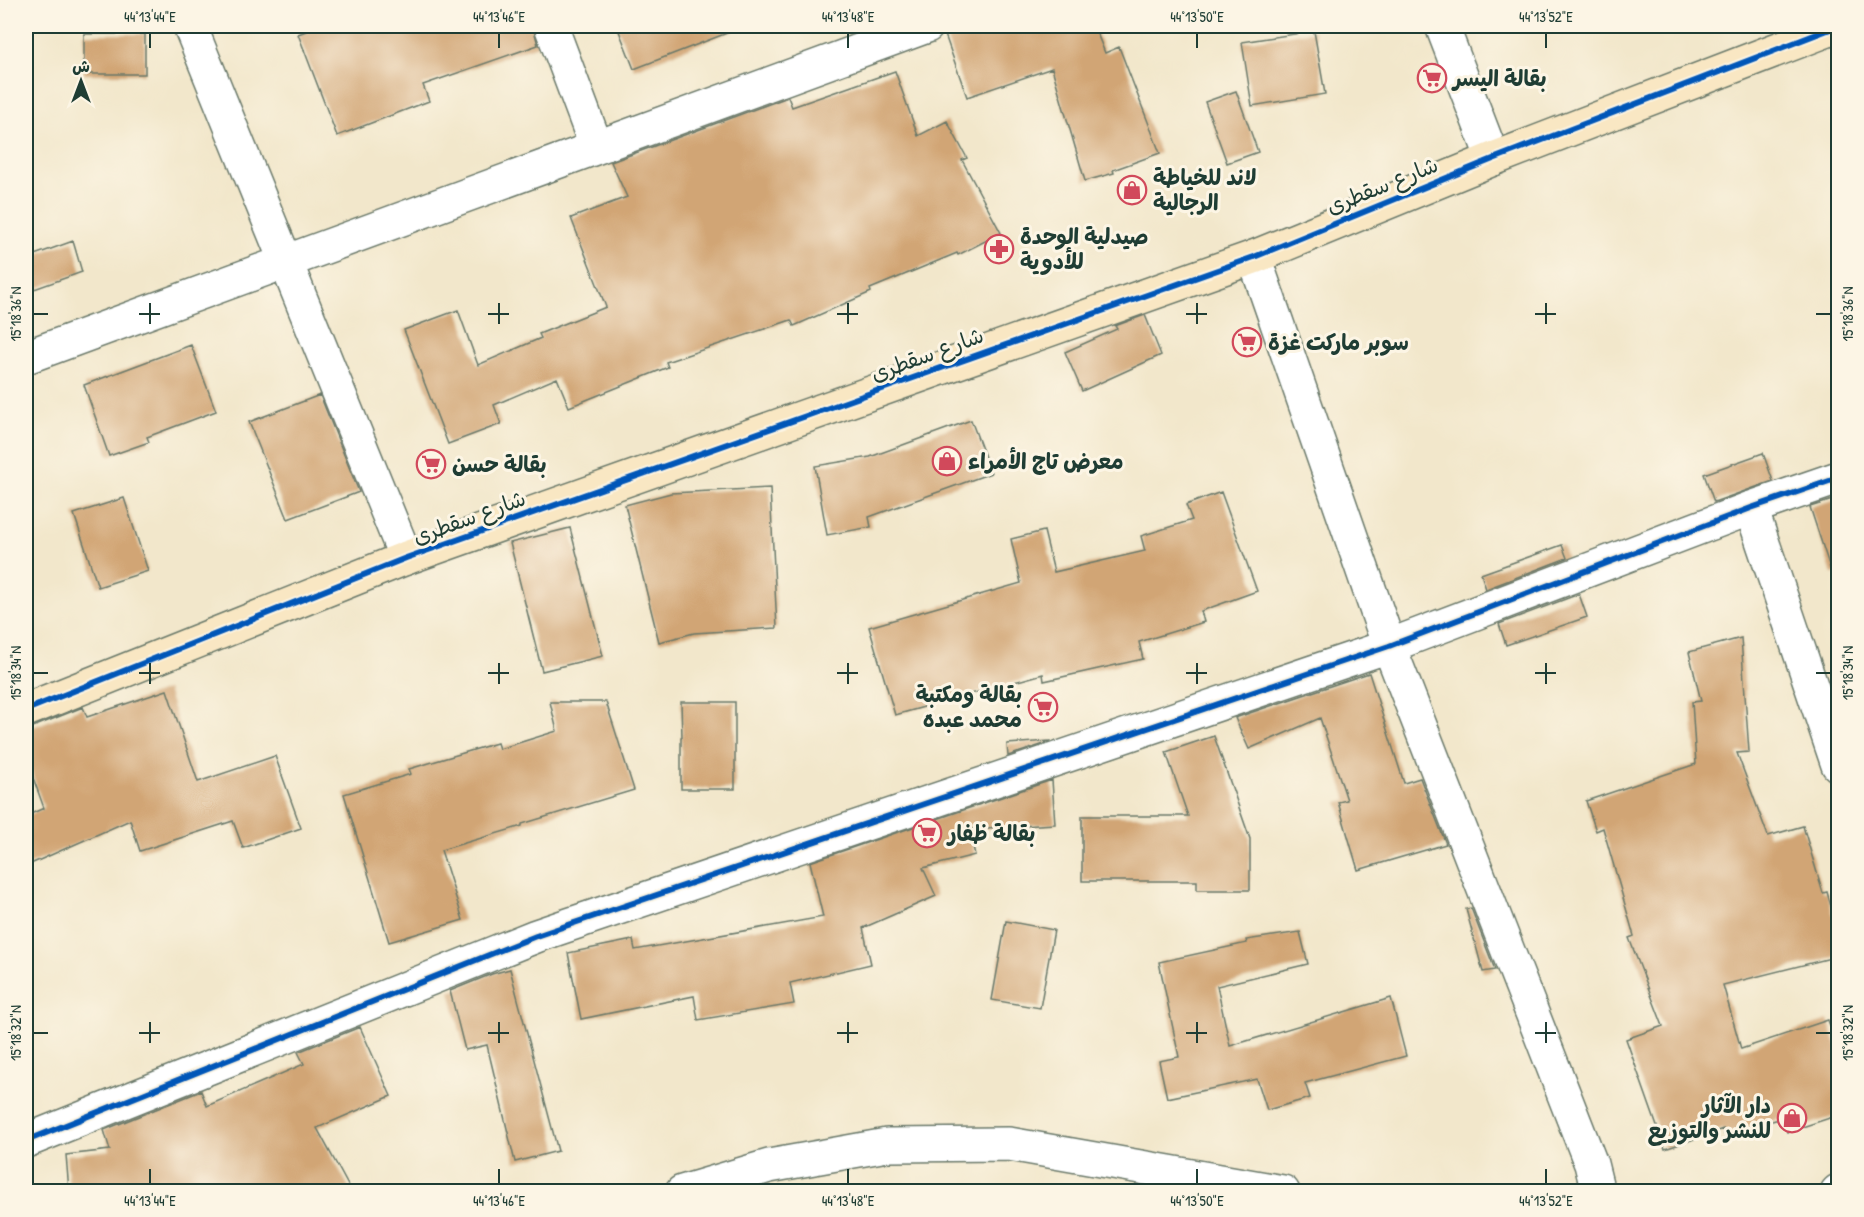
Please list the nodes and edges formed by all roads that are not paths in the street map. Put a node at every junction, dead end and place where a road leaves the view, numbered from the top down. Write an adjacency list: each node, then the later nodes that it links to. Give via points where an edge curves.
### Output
1 (190, 26): 9 (street)
2 (551, 26): 6 (street)
3 (927, 26): 6 (street)
4 (1442, 26): 7 (street)
5 (1839, 26): 7 (street, شارع سقطرى)
6 (596, 146): 9 (street)
7 (1493, 159): 8 (street, شارع سقطرى)
8 (1254, 256): 13 (street, شارع سقطرى); 14 (street)
9 (285, 261): 10 (street); 13 (street)
10 (26, 357)
11 (1839, 478): 12 (street)
12 (1751, 508): 14 (street); 16 (street)
13 (406, 558): 15 (street, شارع سقطرى)
14 (1389, 646): 17 (street, via 536,936); 20 (street)
15 (26, 710)
16 (1839, 765)
17 (26, 1141)
18 (682, 1191): 19 (street, via 769,1166 887,1145 1009,1143)
19 (1283, 1191)
20 (1598, 1191)

